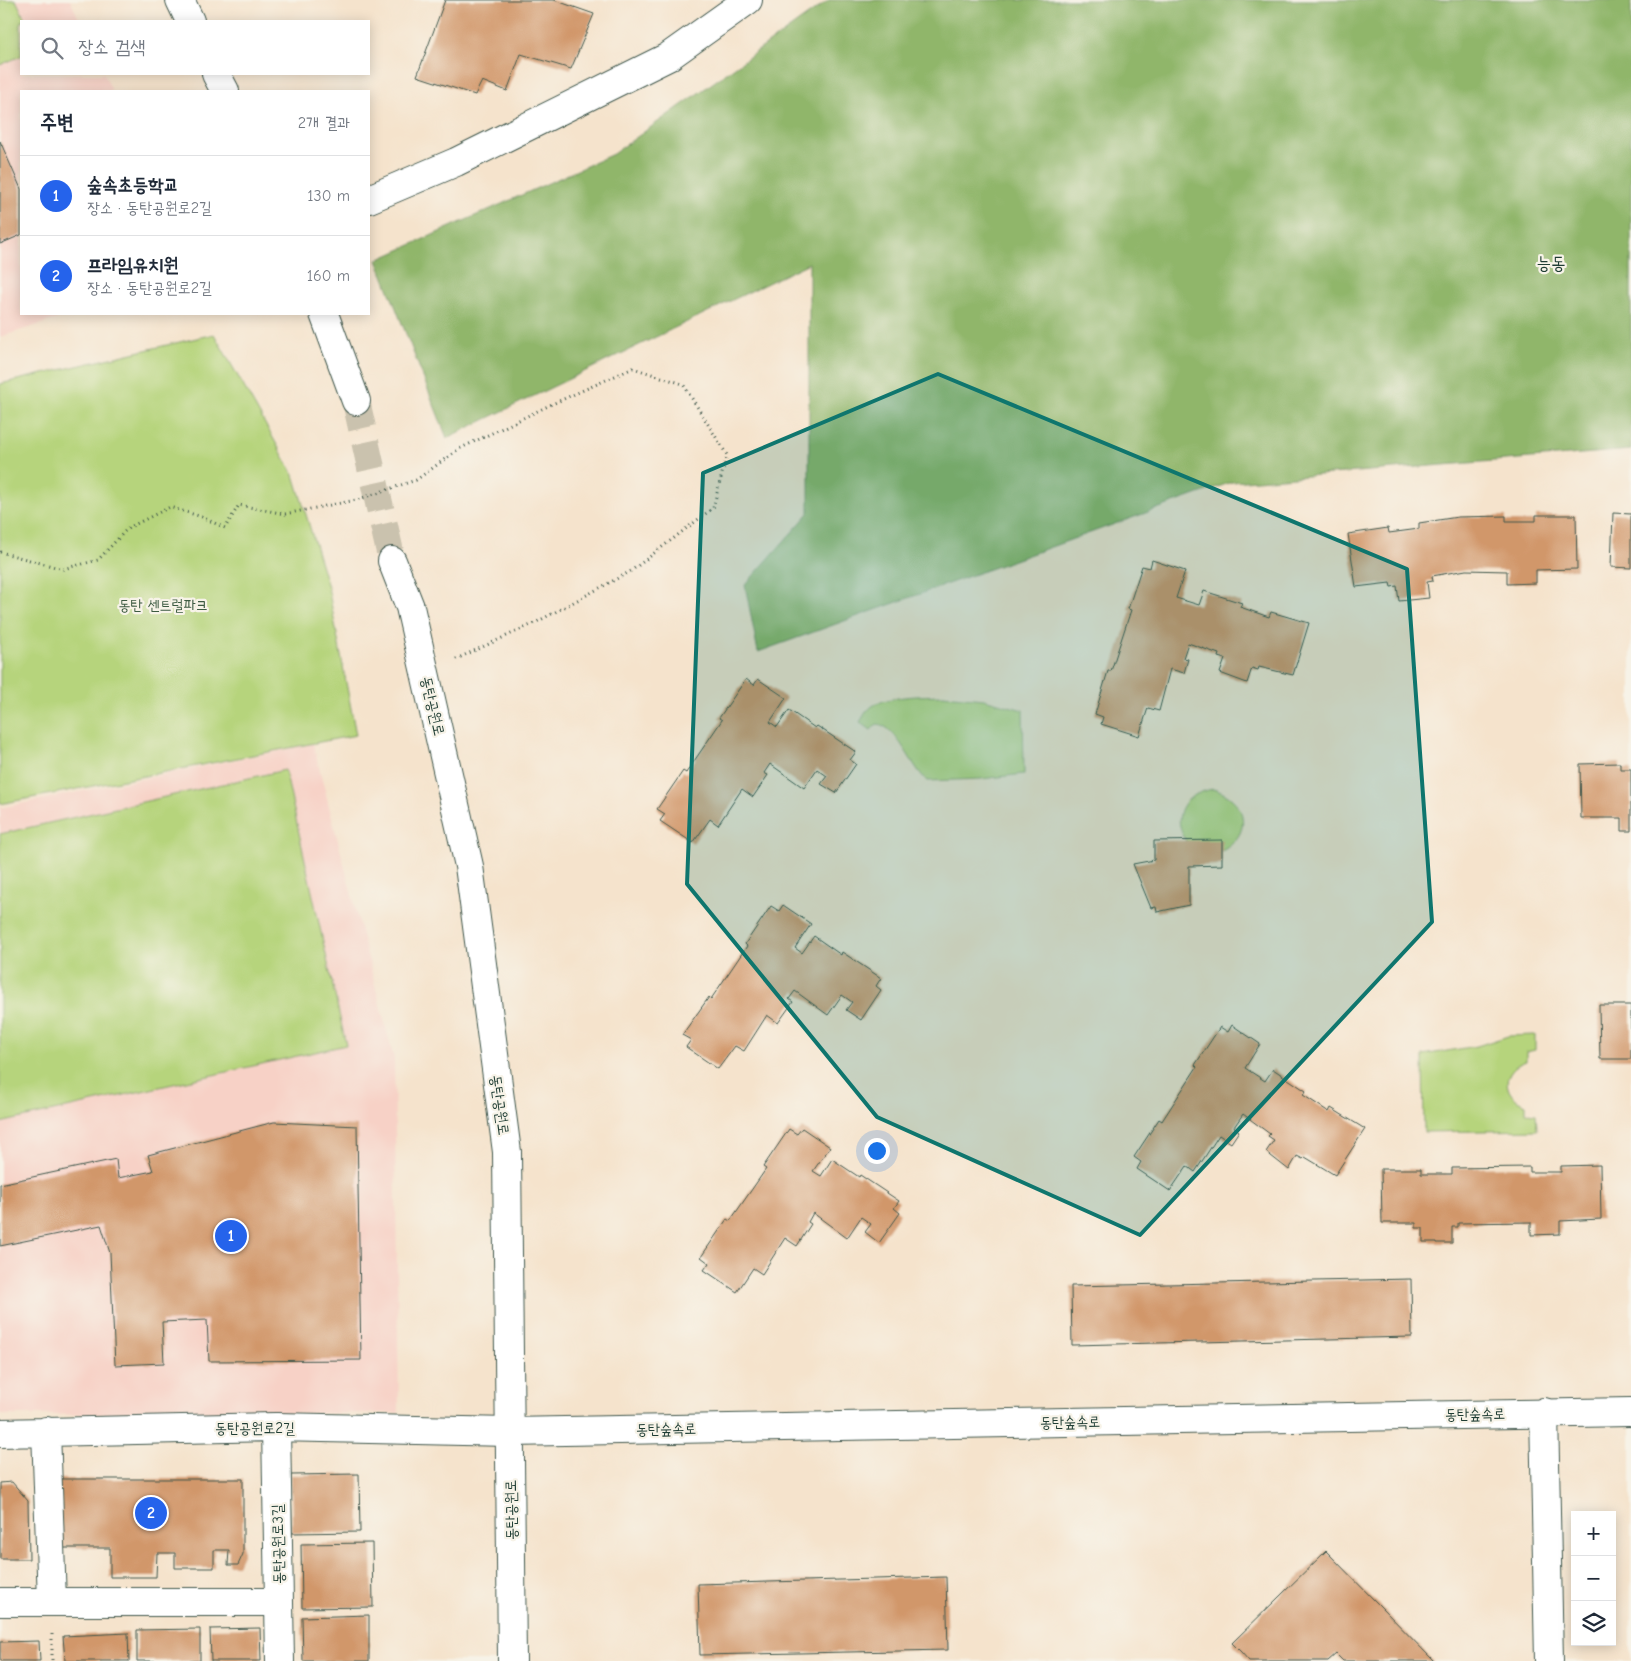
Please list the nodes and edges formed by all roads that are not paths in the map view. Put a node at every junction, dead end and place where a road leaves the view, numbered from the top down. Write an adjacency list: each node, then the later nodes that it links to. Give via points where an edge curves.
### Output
1 (180, 0): 3 (street)
2 (748, 0): 6 (street, via 668,57 456,162)
3 (190, 20)
4 (217, 75): 5 (street)
5 (224, 90)
6 (370, 199)
7 (324, 315): 8 (street)
8 (356, 401)
9 (392, 561): 14 (street, 동탄공원로, via 410,607 469,866 506,1152)
10 (1544, 1412): 11 (street, 동탄숲속로); 14 (street, 동탄숲속로); 21 (street)
11 (1631, 1412)
12 (276, 1428): 13 (street, 동탄공원로2길); 14 (street, 동탄공원로2길); 18 (street, 동탄공원로3길)
13 (46, 1431): 15 (street, 동탄공원로2길); 16 (street)
14 (510, 1432): 20 (street, 동탄공원로)
15 (0, 1433)
16 (52, 1601): 17 (street); 18 (street)
17 (0, 1602)
18 (279, 1602): 19 (street, 동탄공원로3길)
19 (280, 1661)
20 (512, 1661)
21 (1549, 1661)

